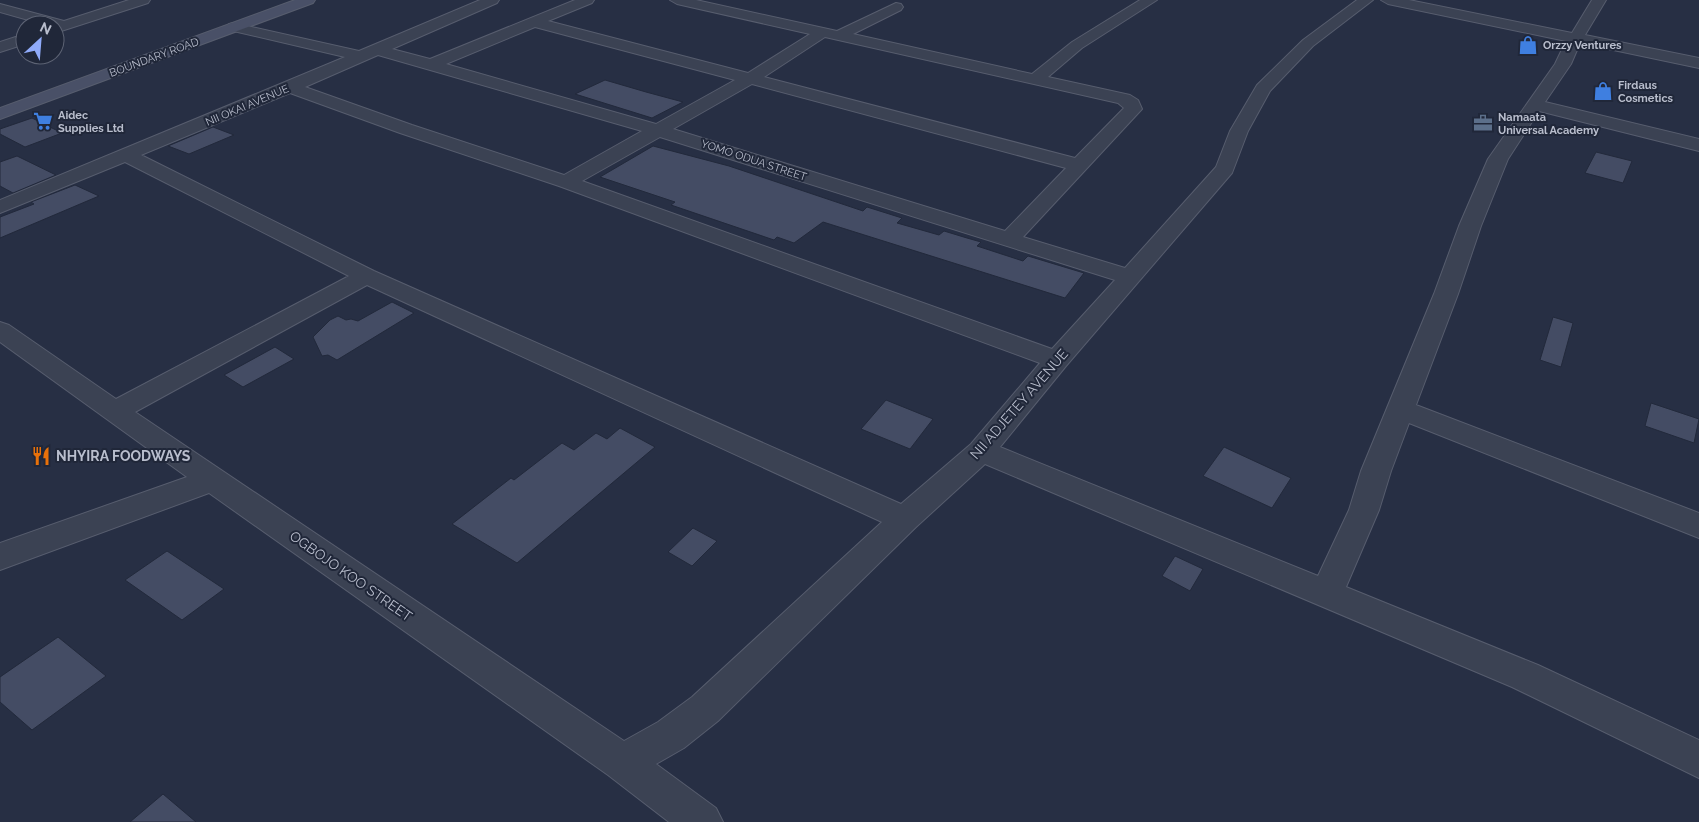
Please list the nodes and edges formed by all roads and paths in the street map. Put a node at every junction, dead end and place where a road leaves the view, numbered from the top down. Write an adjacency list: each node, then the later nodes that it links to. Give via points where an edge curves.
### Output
1 (143, 0): 17 (street)
2 (278, 0): 30 (main road, BOUNDARY ROAD)
3 (308, 0): 18 (main road, BOUNDARY ROAD)
4 (492, 0): 23 (street, NII OKAI AVENUE)
5 (587, 0): 16 (street)
6 (677, 0): 14 (street)
7 (744, 0): 14 (street)
8 (1150, 0): 28 (street, via 1077,45)
9 (1366, 0): 41 (street, NII ADJETEY AVENUE, via 1308,43 1263,89 1239,131 1224,169)
10 (1388, 0): 20 (street)
11 (1599, 0): 20 (street)
12 (896, 7): 19 (street)
13 (0, 8): 15 (street)
14 (723, 10): 19 (street)
15 (21, 15)
16 (534, 22): 26 (street); 27 (street)
17 (65, 26)
18 (234, 28): 24 (street); 32 (main road, BOUNDARY ROAD)
19 (830, 34): 27 (street); 28 (street)
20 (1575, 38): 25 (street); 31 (street, via 1563,64)
21 (15, 42): 22 (street)
22 (0, 47)
23 (376, 49): 24 (street, NII OKAI AVENUE); 26 (street, YOMO ODUA STREET)
24 (359, 56): 29 (street, NII OKAI AVENUE)
25 (1699, 63)
26 (430, 65): 33 (street, YOMO ODUA STREET)
27 (751, 78): 33 (street); 36 (street)
28 (1034, 80): 36 (street, via 1124,99 1132,104 1132,109)
29 (290, 87): 35 (street, NII OKAI AVENUE); 37 (street)
30 (0, 100)
31 (1536, 105): 34 (street); 44 (street, via 1498,160)
32 (0, 114)
33 (658, 130): 37 (street); 39 (street, YOMO ODUA STREET)
34 (1699, 145)
35 (125, 155): 38 (street, NII OKAI AVENUE); 40 (street)
36 (1079, 165): 39 (street)
37 (566, 182): 43 (street)
38 (0, 206)
39 (1008, 240): 41 (street, YOMO ODUA STREET)
40 (366, 276): 45 (street); 48 (street)
41 (1130, 277): 43 (street, NII ADJETEY AVENUE)
42 (0, 330): 45 (street, OGBOJO KOO STREET)
43 (1057, 360): 46 (street, NII ADJETEY AVENUE)
44 (1401, 410): 49 (street); 51 (street, via 1364,510)
45 (116, 411): 47 (street, OGBOJO KOO STREET)
46 (981, 451): 48 (street, NII ADJETEY AVENUE); 51 (street)
47 (212, 480): 50 (street); 53 (street, OGBOJO KOO STREET)
48 (905, 519): 53 (street, NII ADJETEY AVENUE, via 704,709 672,735)
49 (1699, 526)
50 (0, 557)
51 (1326, 594): 52 (street, via 1525,676)
52 (1699, 760)
53 (622, 762): 54 (street, OGBOJO KOO STREET)
54 (702, 822)

